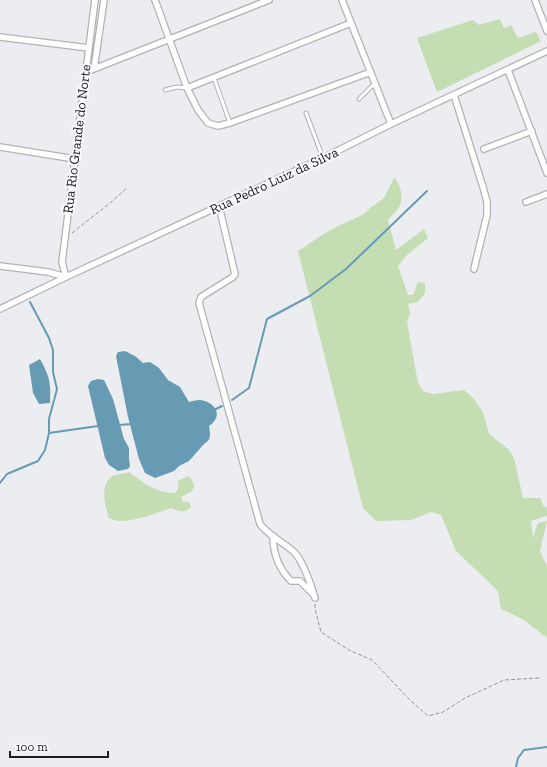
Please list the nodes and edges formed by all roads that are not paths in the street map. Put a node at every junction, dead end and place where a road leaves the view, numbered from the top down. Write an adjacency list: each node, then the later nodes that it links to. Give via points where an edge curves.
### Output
1 (95, 0): 11 (street, Rua Rio Grande do Norte)
2 (104, 0): 13 (street)
3 (155, 0): 10 (street)
4 (269, 0): 10 (street)
5 (342, 0): 7 (street)
6 (535, 0): 8 (street)
7 (351, 23): 16 (street); 17 (street)
8 (547, 31)
9 (0, 37): 11 (street)
10 (169, 39): 13 (street); 19 (street)
11 (89, 48): 15 (street, Rua Rio Grande do Norte)
12 (547, 51): 14 (street, Rua Pedro Luiz da Silva)
13 (94, 69): 15 (street)
14 (508, 70): 21 (street, Rua Pedro Luiz da Silva); 26 (street)
15 (86, 72): 30 (street, Rua Rio Grande do Norte)
16 (370, 72): 18 (street); 24 (street)
17 (214, 78): 19 (street); 24 (lane)
18 (375, 83): 22 (lane); 25 (street)
19 (187, 88): 20 (lane); 24 (street, via 208,123 218,126)
20 (165, 90)
21 (454, 95): 25 (street, Rua Pedro Luiz da Silva); 36 (street, via 487,202 487,215)
22 (359, 99)
23 (306, 113): 29 (lane)
24 (230, 123)
25 (391, 124): 29 (street, Rua Pedro Luiz da Silva)
26 (532, 131): 28 (street); 31 (street)
27 (0, 147): 30 (street)
28 (484, 148)
29 (323, 158): 34 (street, Rua Pedro Luiz da Silva)
30 (75, 159): 37 (street, Rua Rio Grande do Norte, via 62,262)
31 (547, 173)
32 (547, 194): 33 (street)
33 (526, 202)
34 (219, 206): 37 (street, Rua Pedro Luiz da Silva); 39 (street, via 235,274 201,296 198,303 260,524)
35 (0, 266): 37 (street)
36 (474, 269)
37 (66, 277): 38 (street, Rua Pedro Luiz da Silva)
38 (0, 309)
39 (273, 536): 39 (street, via 295,554 316,598 300,581 291,581 284,574 276,556)

